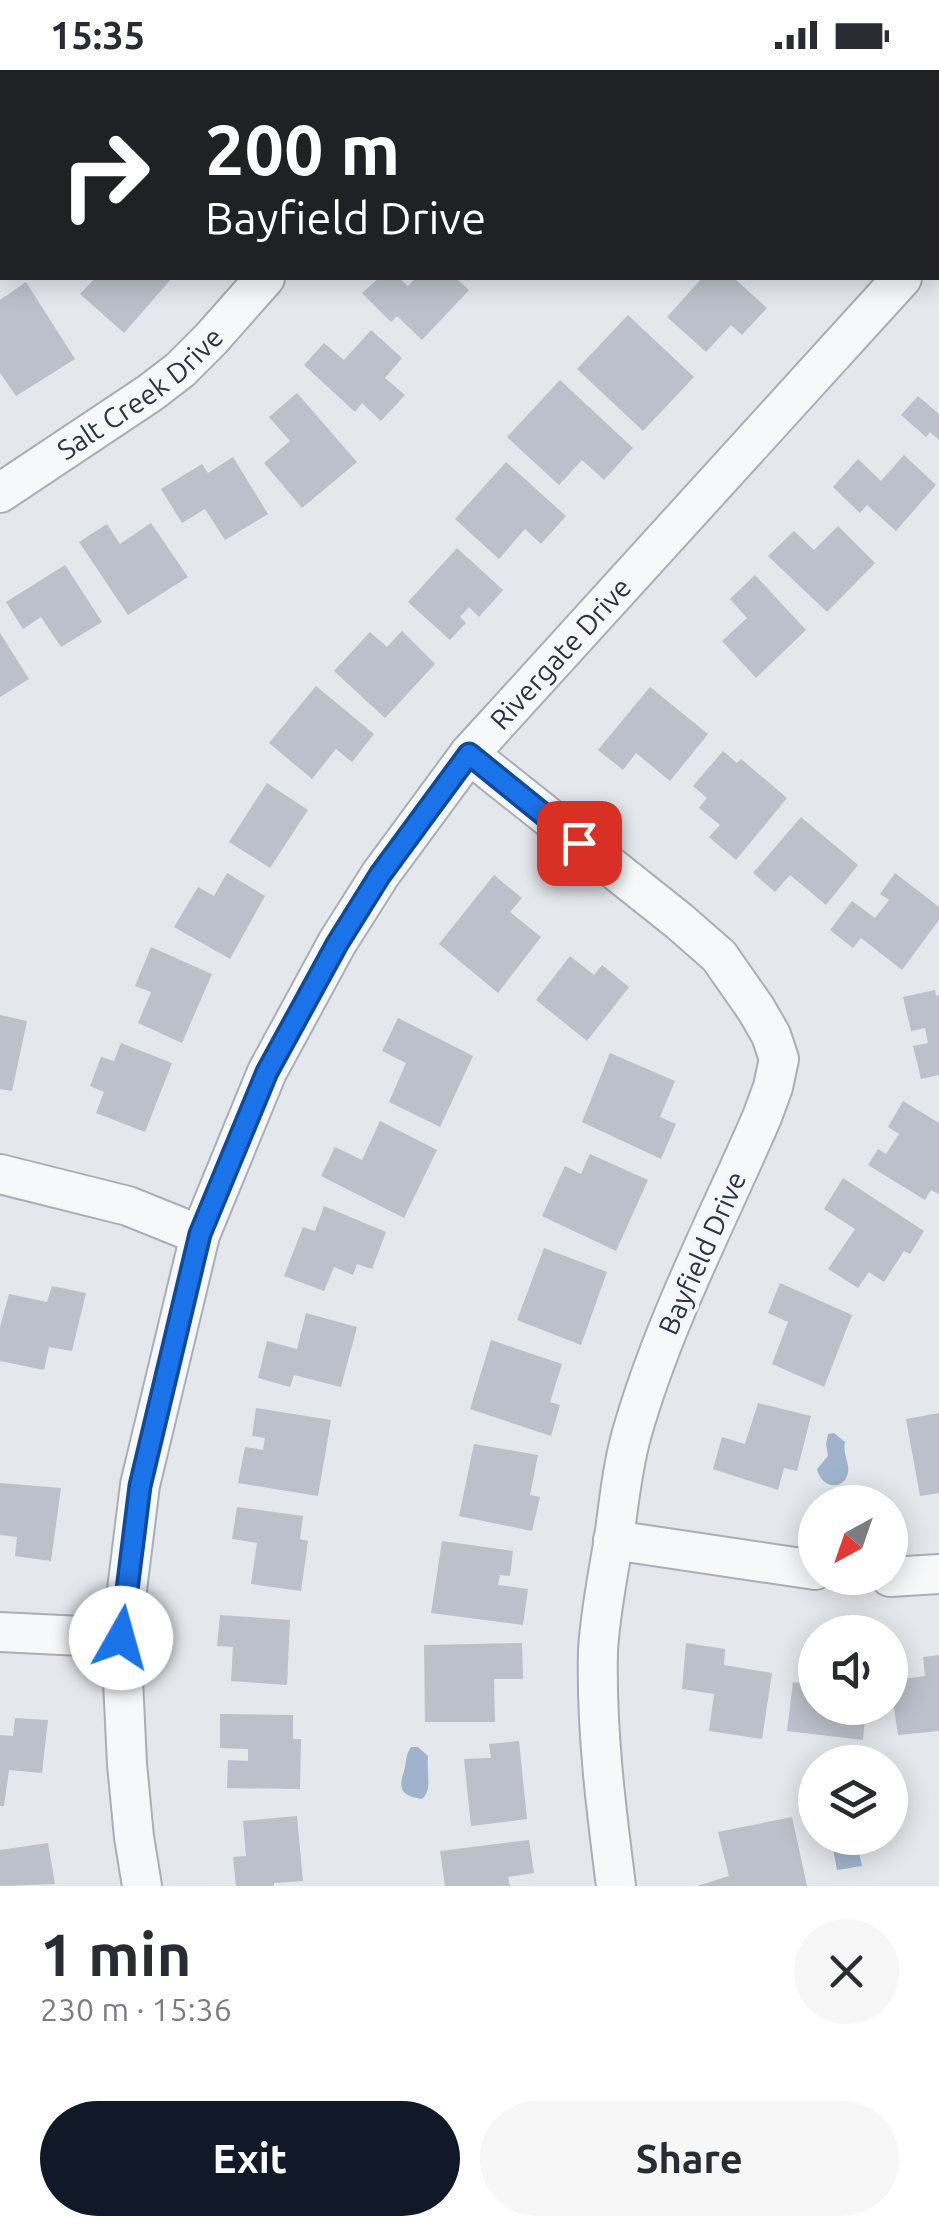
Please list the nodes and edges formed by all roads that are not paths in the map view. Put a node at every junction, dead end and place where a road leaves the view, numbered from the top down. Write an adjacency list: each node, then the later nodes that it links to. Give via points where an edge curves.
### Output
1 (264, 280): 3 (street, Salt Creek Drive, via 180,370)
2 (900, 280): 4 (street, Rivergate Drive)
3 (0, 492)
4 (469, 754): 6 (street, Rivergate Drive, via 337,944 267,1072); 7 (street, Bayfield Drive, via 719,956 756,1009 779,1059 762,1117 652,1370 631,1436)
5 (0, 1174): 6 (street, via 128,1206)
6 (200, 1234): 12 (street, Rivergate Drive, via 140,1486)
7 (613, 1540): 8 (street); 14 (street, Bayfield Drive, via 598,1652)
8 (798, 1567)
9 (939, 1574): 10 (street)
10 (908, 1577)
11 (0, 1632): 12 (street)
12 (121, 1638): 13 (street, Rivergate Drive)
13 (142, 1886)
14 (616, 1886)

